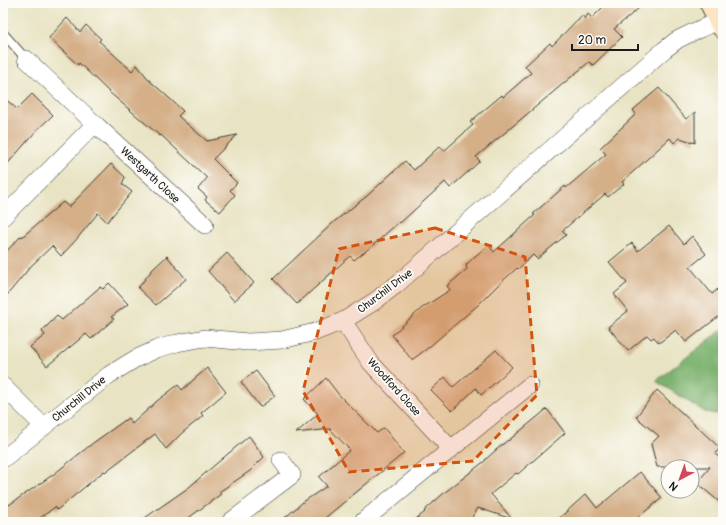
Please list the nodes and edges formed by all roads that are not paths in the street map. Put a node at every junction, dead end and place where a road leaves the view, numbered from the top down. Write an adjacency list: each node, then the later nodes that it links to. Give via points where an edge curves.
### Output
1 (719, 17): 7 (street, Churchill Drive, via 664,50 396,285)
2 (3, 33): 3 (lane)
3 (26, 59): 4 (street, Westgarth Close)
4 (95, 124): 5 (street); 6 (street, Westgarth Close)
5 (3, 217)
6 (205, 226)
7 (343, 321): 10 (street, Churchill Drive, via 315,332 282,340 248,342 205,338 157,349 109,375); 11 (street, Woodford Close, via 371,363)
8 (530, 385): 11 (street)
9 (3, 386): 10 (street)
10 (44, 427): 12 (street, Churchill Drive)
11 (451, 449): 15 (street)
12 (3, 459)
13 (281, 460): 14 (street, via 292,475)
14 (230, 522)
15 (362, 522)

